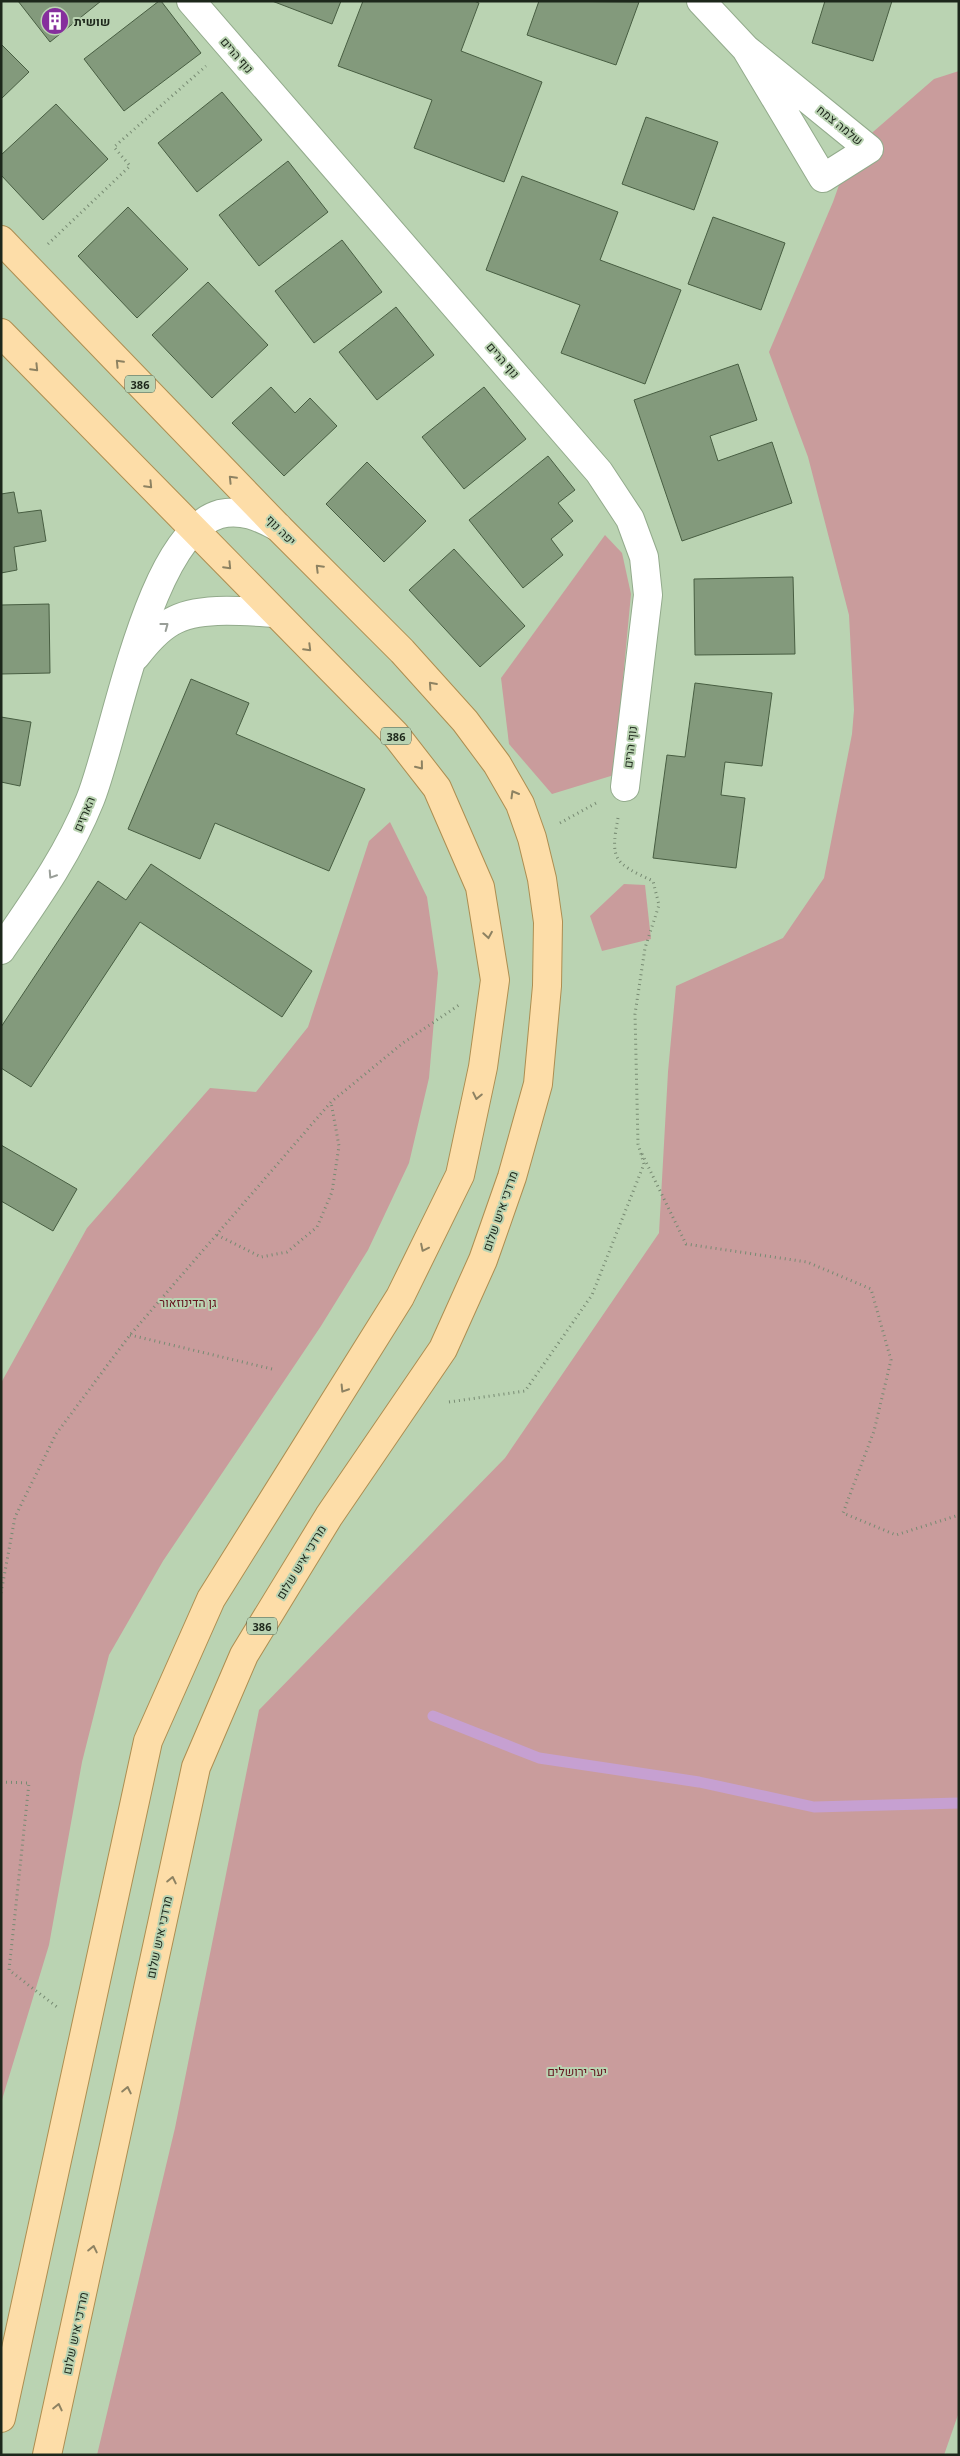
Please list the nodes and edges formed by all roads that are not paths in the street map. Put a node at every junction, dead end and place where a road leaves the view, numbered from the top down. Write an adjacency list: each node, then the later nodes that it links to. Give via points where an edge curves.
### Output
1 (191, 1): 10 (street, נוף הרים, via 599,472 630,519 644,557 648,595)
2 (701, 1): 3 (street, שלמה צמח)
3 (746, 49): 3 (street, שלמה צמח, via 846,130 869,149 823,178)
4 (1, 240): 6 (main road, יפה נוף / 386, one-way to 4)
5 (1, 333): 7 (main road, 386, one-way to 7)
6 (278, 527): 7 (street, הארזים, via 257,516 239,513 220,514); 11 (main road, יפה נוף / 386, one-way to 6, via 520,804 465,721 402,651)
7 (194, 531): 8 (main road, 386, one-way to 8); 9 (street, הארזים, via 160,581 142,624)
8 (274, 613): 9 (street, הארזים, one-way to 8, via 160,630 183,616 238,610); 13 (main road, 386, one-way to 13, via 395,734 437,788 480,887 495,980 483,1067 460,1175 400,1297 211,1599 148,1741)
9 (132, 662): 12 (street, הארזים, one-way to 12, via 90,799 76,832 59,864)
10 (625, 787)
11 (532, 838): 14 (main road, מרדכי איש שלום / 386, one-way to 11, via 196,1767 244,1655 329,1516 443,1349 483,1260 512,1177 538,1084 547,986 548,922)
12 (1, 950)
13 (1, 2418)
14 (46, 2455)

